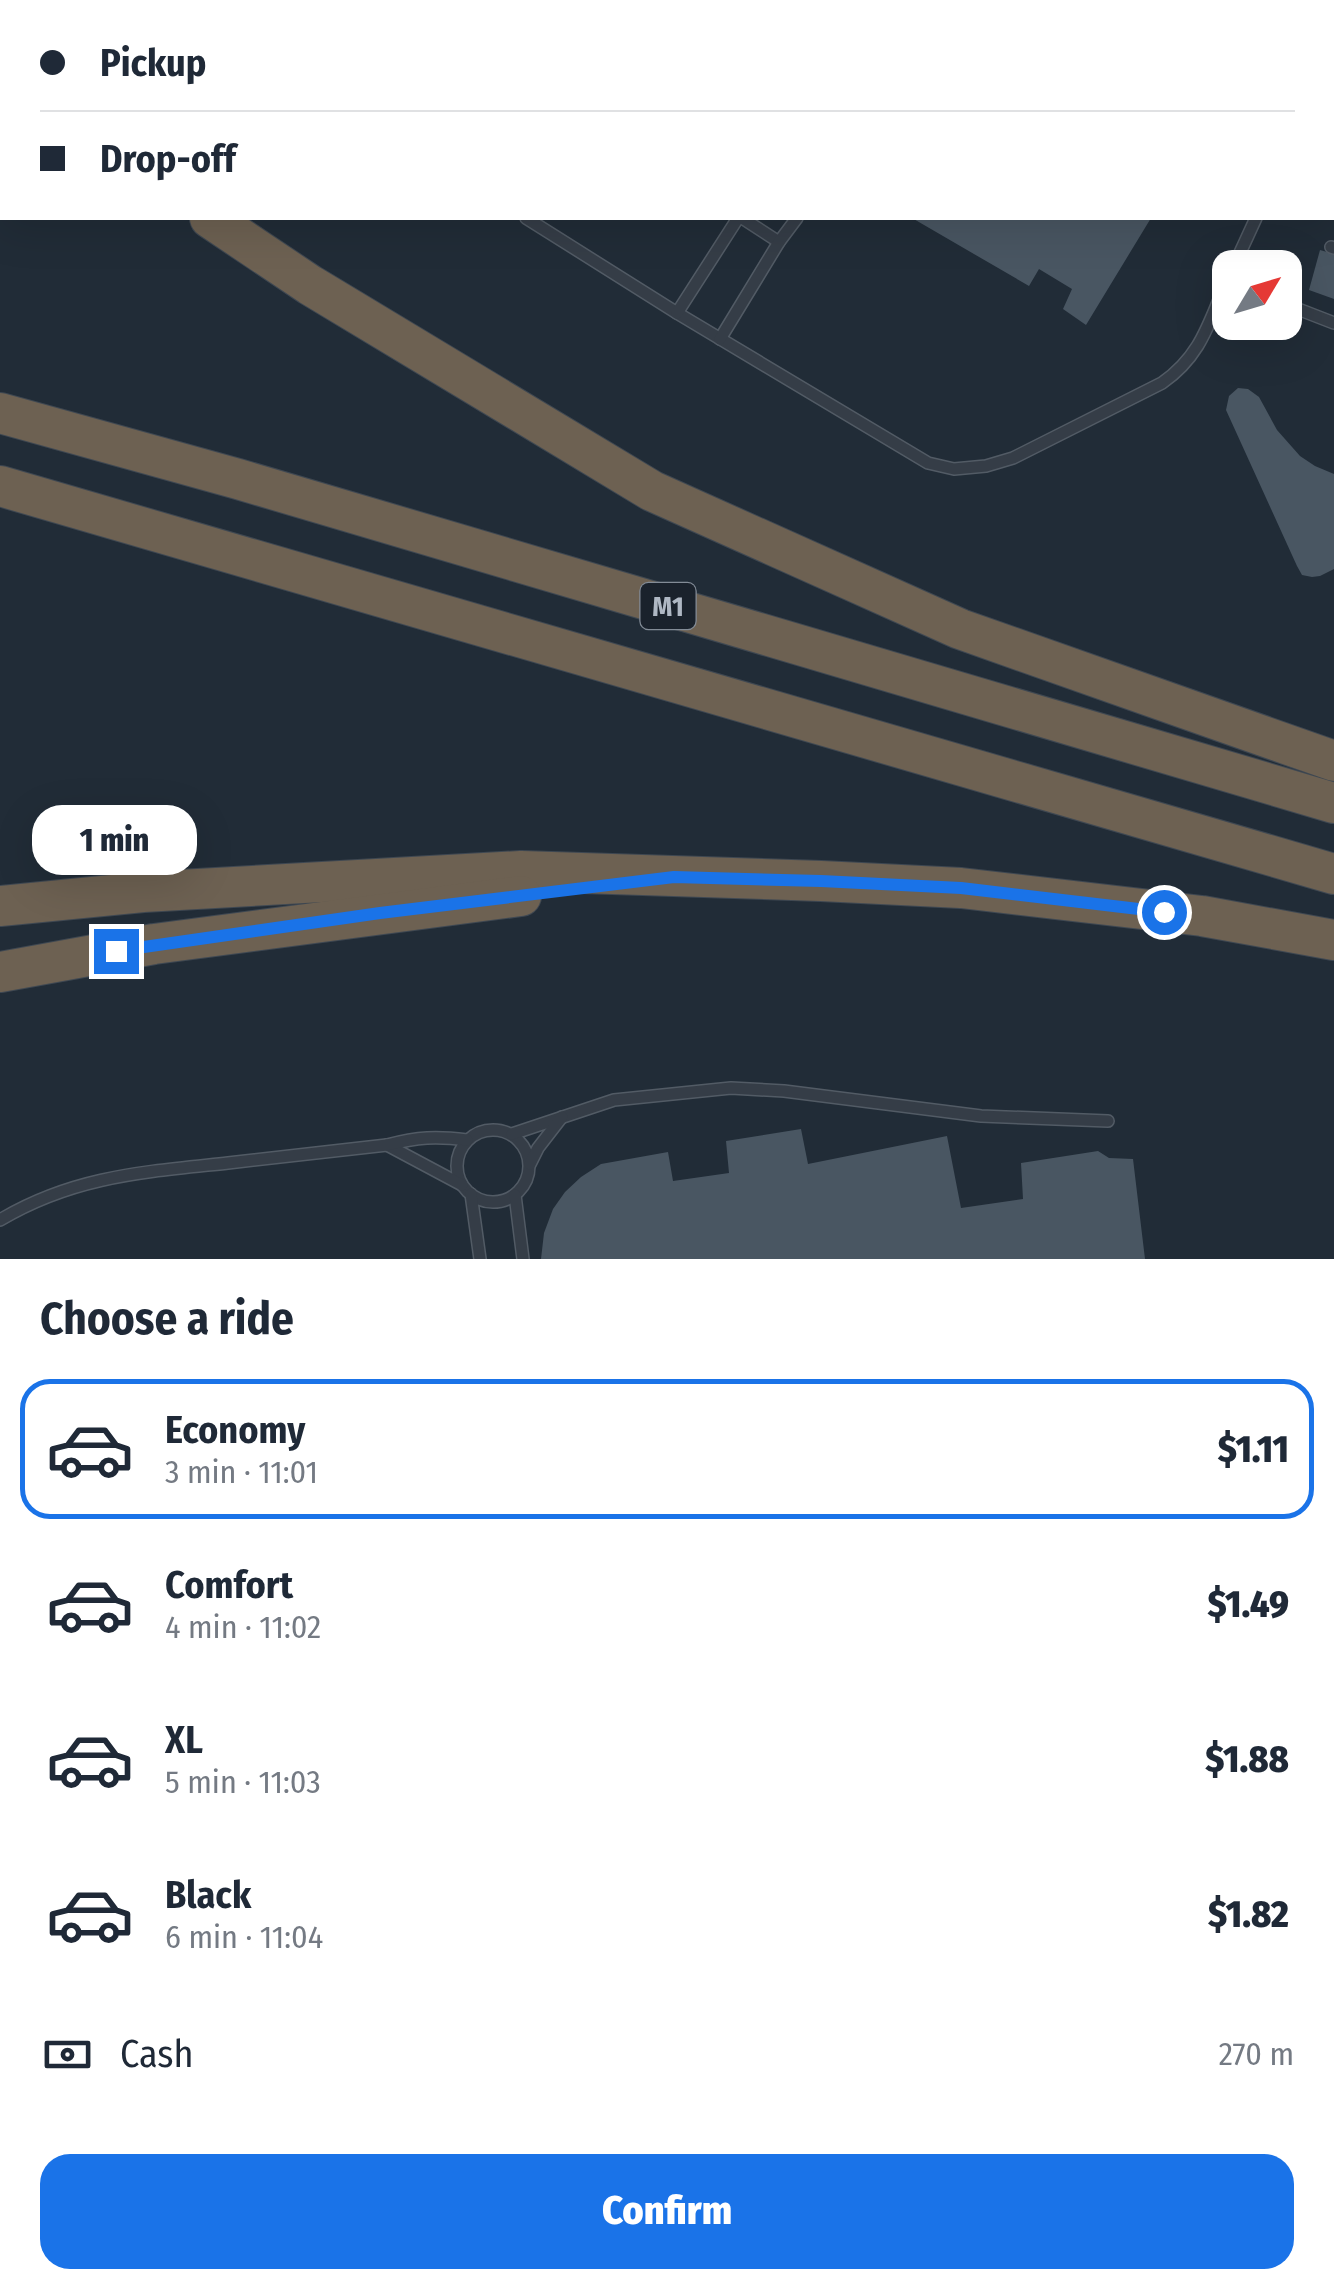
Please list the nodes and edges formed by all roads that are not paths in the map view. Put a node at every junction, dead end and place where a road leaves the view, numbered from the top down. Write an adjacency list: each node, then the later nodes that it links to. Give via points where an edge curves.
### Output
1 (213, 220): 16 (highway, via 652,491 960,629)
2 (529, 220): 10 (lane)
3 (739, 220): 10 (lane)
4 (743, 220): 7 (lane)
5 (796, 220): 7 (lane)
6 (1255, 220): 8 (lane)
7 (779, 242): 13 (lane)
8 (1242, 250)
9 (1302, 311): 12 (lane)
10 (678, 313): 13 (lane)
11 (1212, 318): 13 (lane, via 1181,370 1162,384 1012,458 954,469 928,463)
12 (1334, 323)
13 (720, 338)
14 (0, 414): 17 (highway, M1)
15 (0, 486): 18 (highway, M1)
16 (1334, 761)
17 (1334, 803)
18 (1334, 874)
19 (674, 877): 20 (highway, via 521,871); 21 (highway, via 961,888 1202,916); 22 (highway, via 154,944)
20 (0, 906)
21 (1334, 940)
22 (0, 972)
23 (562, 1117): 24 (lane, via 614,1100 731,1088 981,1116); 25 (lane); 28 (lane)
24 (1108, 1121)
25 (512, 1134): 26 (lane, via 488,1130); 28 (lane)
26 (467, 1140): 27 (lane, via 438,1136); 29 (lane, via 457,1162)
27 (388, 1145): 29 (lane); 31 (lane, via 96,1180)
28 (530, 1164): 30 (lane)
29 (466, 1190): 30 (lane, via 493,1202); 32 (lane)
30 (515, 1195): 33 (lane)
31 (0, 1220)
32 (480, 1259)
33 (522, 1259)

